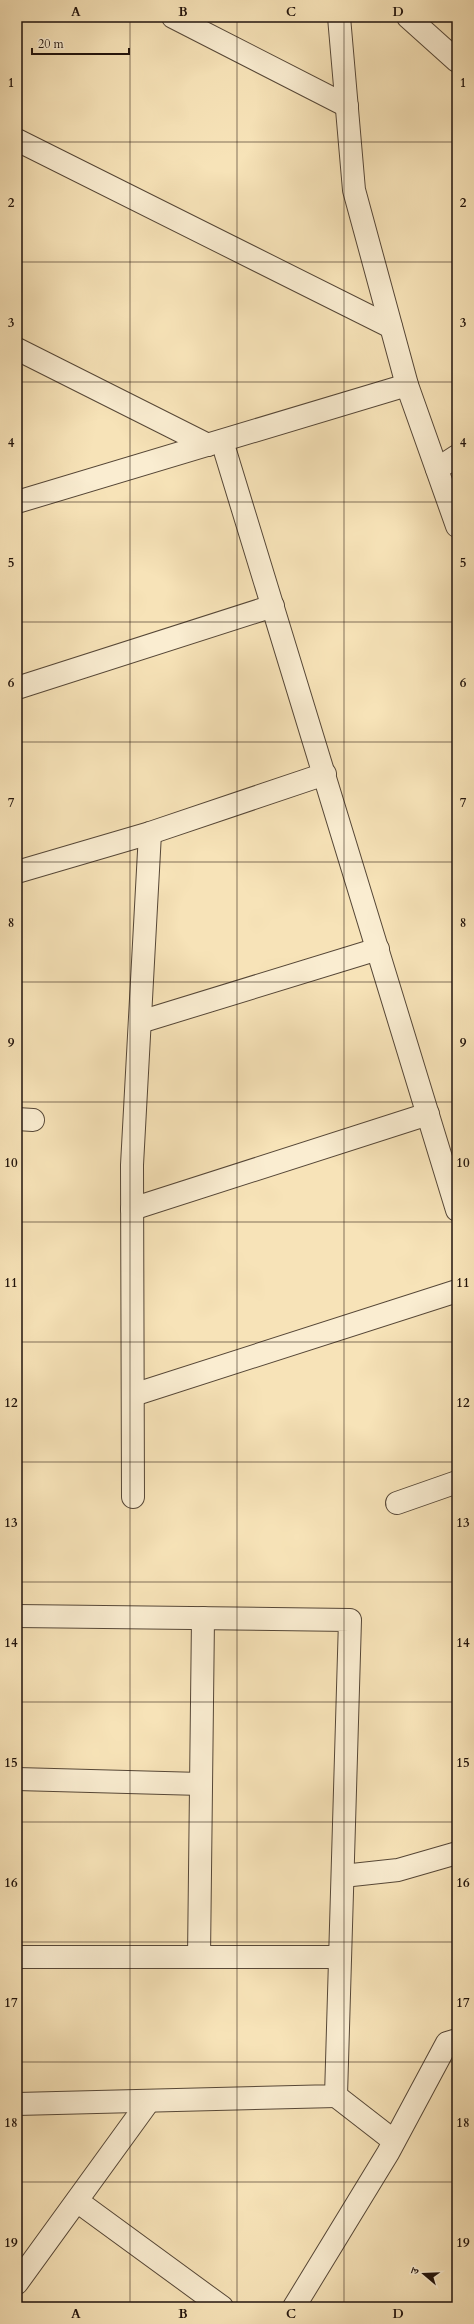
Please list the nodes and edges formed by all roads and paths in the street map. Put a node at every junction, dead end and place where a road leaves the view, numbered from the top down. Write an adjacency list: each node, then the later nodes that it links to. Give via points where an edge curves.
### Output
1 (173, 17): 5 (street)
2 (339, 17): 5 (street)
3 (408, 17): 4 (street)
4 (457, 61)
5 (347, 106): 7 (street, via 354,190)
6 (17, 140): 7 (street)
7 (391, 327): 9 (street)
8 (17, 349): 10 (street)
9 (407, 385): 10 (street); 12 (street)
10 (215, 443): 13 (street); 15 (street)
11 (457, 456): 12 (street)
12 (437, 469): 14 (street)
13 (17, 502)
14 (457, 526)
15 (273, 606): 16 (street); 17 (street)
16 (17, 688)
17 (325, 774): 18 (street); 20 (street)
18 (150, 833): 19 (street); 21 (street)
19 (17, 872)
20 (378, 949): 21 (street); 22 (street)
21 (140, 1022): 23 (street)
22 (428, 1114): 23 (street); 24 (street)
23 (132, 1209): 26 (street)
24 (457, 1210)
25 (457, 1291): 26 (street)
26 (133, 1395): 28 (street)
27 (457, 1482): 29 (street)
28 (133, 1497)
29 (397, 1503)
30 (17, 1616): 31 (street)
31 (203, 1618): 33 (street); 35 (street, via 350,1620)
32 (17, 1779): 33 (street)
33 (201, 1784): 37 (street)
34 (457, 1853): 35 (street, via 398,1870)
35 (343, 1876): 38 (street)
36 (17, 1957): 37 (street)
37 (199, 1957): 38 (street)
38 (340, 1957): 40 (street)
39 (457, 2040): 43 (street, via 447,2043)
40 (336, 2096): 41 (street); 43 (street)
41 (149, 2101): 42 (street); 44 (street)
42 (17, 2104)
43 (394, 2141): 47 (street)
44 (77, 2201): 45 (street); 46 (street)
45 (17, 2283)
46 (222, 2307)
47 (294, 2307)

